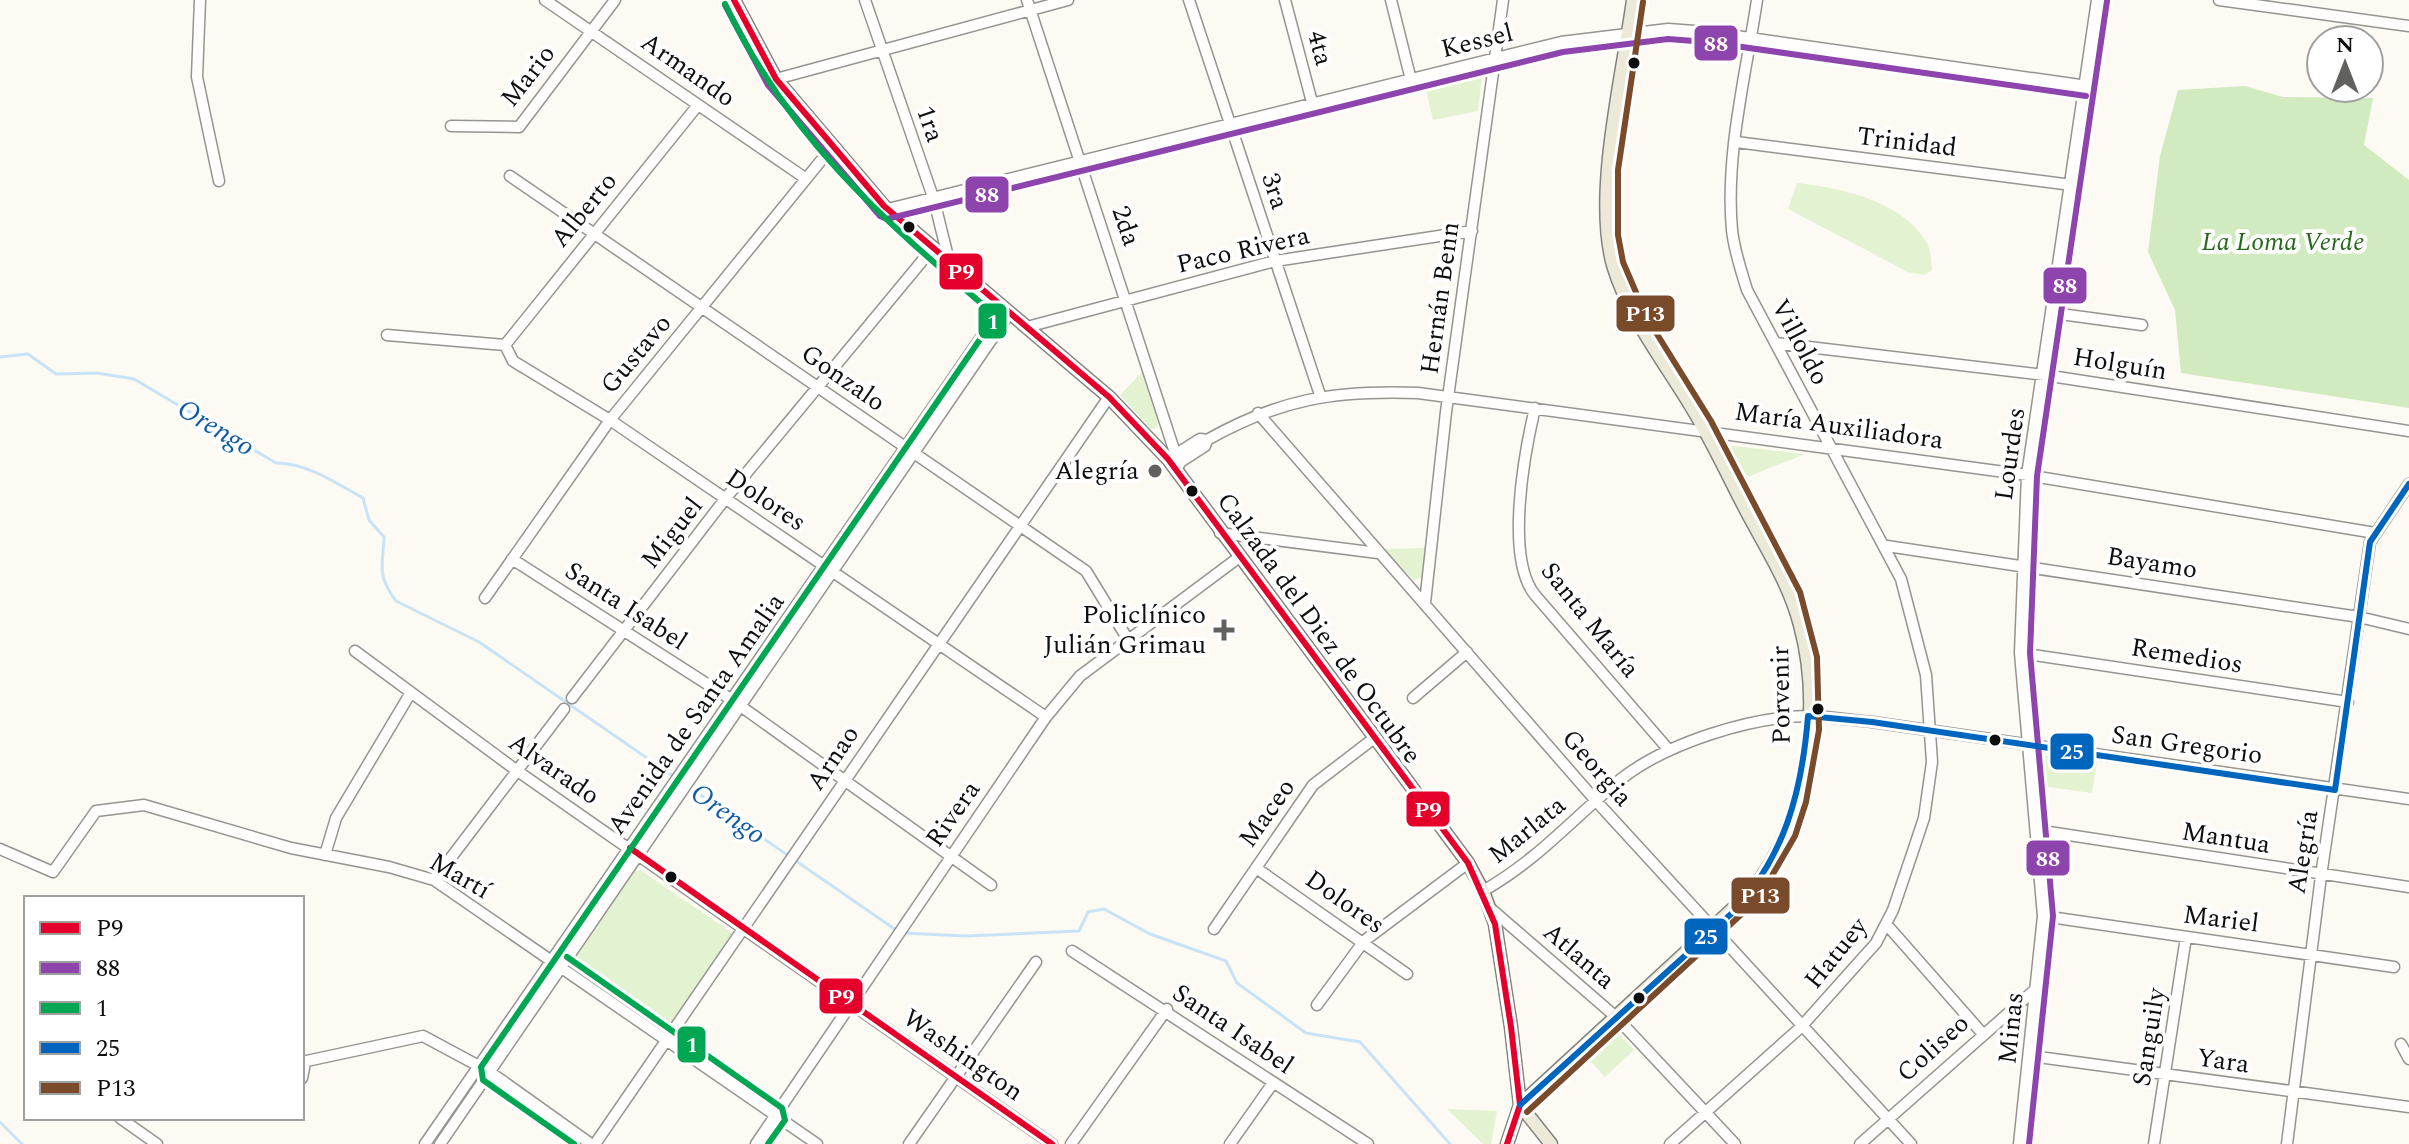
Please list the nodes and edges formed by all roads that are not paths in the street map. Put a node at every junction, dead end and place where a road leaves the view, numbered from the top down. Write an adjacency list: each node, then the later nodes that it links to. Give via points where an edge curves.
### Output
1 (200, 0): 36 (street, via 197,77)
2 (545, 0): 19 (street, Armando)
3 (615, 0): 19 (street, Mario)
4 (734, 0): 24 (main road, Calzada del Diez de Octubre)
5 (865, 0): 22 (street, 1ra)
6 (1068, 0): 16 (street)
7 (1189, 0): 30 (street, 3ra)
8 (1285, 0): 28 (street, 4ta)
9 (1391, 0): 25 (street)
10 (1495, 0): 17 (street)
11 (1503, 0): 17 (street, Hernán Benn)
12 (1633, 0): 20 (main road, Porvenir)
13 (1757, 0): 21 (street, Villoldo)
14 (2097, 0): 26 (street, Lourdes)
15 (2219, 0): 18 (street)
16 (1028, 5): 22 (street); 33 (street, 2da)
17 (1500, 22): 23 (street, Hernán Benn)
18 (2409, 26)
19 (592, 30): 27 (street, Armando); 29 (street, Mario, via 519,127)
20 (1629, 33): 21 (street, Kessel, via 1668,29); 23 (street, Kessel, via 1561,42); 62 (main road, Porvenir, via 1610,161 1613,262 1626,299)
21 (1752, 37): 26 (street, Kessel); 31 (street, Villoldo)
22 (880, 48): 24 (street); 38 (street, 1ra)
23 (1497, 60): 25 (street, Kessel); 40 (street, Hernán Benn)
24 (776, 79): 32 (main road, Calzada del Diez de Octubre)
25 (1411, 80): 28 (street, Kessel)
26 (2087, 86): 37 (street, Lourdes)
27 (698, 105): 35 (street, Armando); 41 (street, Alberto)
28 (1313, 106): 30 (street, Kessel)
29 (451, 126)
30 (1232, 126): 33 (street, Kessel); 43 (street, 3ra)
31 (1736, 142): 37 (street, Trinidad); 52 (street, Villoldo, via 1735,245 1747,290)
32 (832, 147): 35 (street, Gustavo); 39 (main road, Calzada del Diez de Octubre)
33 (1081, 162): 38 (street, Kessel); 45 (street, 2da)
34 (510, 176): 41 (street, Gonzalo)
35 (805, 178): 46 (street, Gustavo)
36 (219, 181)
37 (2072, 185): 48 (street, Lourdes)
38 (934, 200): 39 (street, Kessel); 44 (street, 1ra)
39 (888, 209): 42 (main road, Calzada del Diez de Octubre)
40 (1472, 231): 43 (street, Paco Rivera); 58 (street, Hernán Benn)
41 (594, 233): 46 (street, Gonzalo); 53 (street, Alberto)
42 (932, 249): 44 (main road, Calzada del Diez de Octubre); 55 (street, Miguel)
43 (1275, 261): 45 (street, Paco Rivera); 56 (street, 3ra)
44 (949, 263): 47 (main road, Calzada del Diez de Octubre)
45 (1128, 300): 50 (street, Paco Rivera); 67 (street, 2da)
46 (704, 307): 55 (street, Gonzalo); 61 (street, Gustavo)
47 (1005, 310): 50 (main road, Calzada del Diez de Octubre); 66 (street, Avenida de Santa Amalia)
48 (2053, 313): 49 (street); 54 (street, Lourdes)
49 (2142, 325)
50 (1027, 327): 57 (main road, Calzada del Diez de Octubre)
51 (387, 335): 53 (street)
52 (1775, 343): 54 (street, Holguín); 65 (street, Villoldo)
53 (505, 345): 61 (street, Dolores, via 513,361)
54 (2044, 375): 63 (street, Holguín); 68 (street, Lourdes)
55 (819, 388): 66 (street, Gonzalo); 70 (street, Miguel)
56 (1320, 395): 58 (street, María Auxiliadora); 60 (street, María Auxiliadora)
57 (1109, 397): 67 (main road, Calzada del Diez de Octubre); 71 (street, Arnao)
58 (1449, 397): 59 (street, María Auxiliadora); 81 (street, Hernán Benn)
59 (1535, 408): 62 (street, María Auxiliadora); 101 (street, Santa María, via 1518,541 1522,573 1535,595)
60 (1258, 413): 64 (street, María Auxiliadora); 75 (street, Georgia)
61 (610, 420): 70 (street, Dolores); 77 (street, Gustavo)
62 (1704, 429): 65 (street, María Auxiliadora); 96 (main road, Porvenir, via 1793,603 1808,665)
63 (2409, 431)
64 (1207, 440): 67 (street, María Auxiliadora, via 1201,438); 67 (street, María Auxiliadora, via 1207,445)
65 (1830, 446): 68 (street, María Auxiliadora); 74 (street, Villoldo)
66 (911, 452): 71 (street, Gonzalo); 79 (street, Avenida de Santa Amalia)
67 (1173, 458): 72 (main road, Calzada del Diez de Octubre)
68 (2027, 475): 73 (street, María Auxiliadora); 78 (street, Lourdes)
69 (2409, 484): 73 (street, Alegría)
70 (725, 499): 79 (street, Dolores); 84 (street, Miguel)
71 (1021, 526): 85 (street, Gonzalo, via 1086,571); 86 (street, Arnao)
72 (1220, 533): 75 (street); 76 (main road, Calzada del Diez de Octubre)
73 (2375, 533): 82 (street, Alegría)
74 (1887, 546): 78 (street, Bayamo); 98 (street, Villoldo, via 1921,648)
75 (1378, 553): 81 (street, Georgia)
76 (1238, 558): 85 (street, Rivera); 99 (main road, Calzada del Diez de Octubre)
77 (512, 559): 80 (street, Gustavo); 84 (street, Santa Isabel)
78 (2021, 564): 82 (street, Bayamo); 89 (street, Lourdes)
79 (829, 570): 86 (street, Dolores); 94 (street, Avenida de Santa Amalia)
80 (485, 598)
81 (1425, 603): 88 (street, Georgia)
82 (2359, 617): 83 (street, Bayamo); 93 (street, Alegría)
83 (2409, 629)
84 (623, 631): 91 (street, Miguel); 94 (street, Santa Isabel)
85 (1127, 638): 97 (street, Rivera, via 1080,676)
86 (938, 645): 97 (street, Dolores); 103 (street, Arnao)
87 (355, 651): 90 (street, Alvarado)
88 (1467, 652): 92 (street); 106 (street, Georgia)
89 (2020, 653): 93 (street, Remedios); 100 (street, Lourdes)
90 (410, 694): 102 (street, Alvarado); 110 (street, via 336,818)
91 (572, 698)
92 (1413, 698)
93 (2348, 702): 104 (street, Alegría)
94 (737, 704): 103 (street, Santa Isabel); 109 (street, Avenida de Santa Amalia, via 672,787); 109 (street, Avenida de Santa Amalia, via 695,777)
95 (564, 709): 102 (street)
96 (1808, 716): 98 (street, San Gregorio); 101 (street, San Gregorio, via 1729,730); 123 (main road, Porvenir, via 1801,781 1787,828 1761,879)
97 (1046, 717): 111 (street, Rivera)
98 (1930, 730): 100 (street, San Gregorio); 121 (street, Hatuey, via 1932,762 1924,818)
99 (1373, 739): 112 (main road, Calzada del Diez de Octubre); 113 (street, Maceo, via 1321,776)
100 (2026, 743): 104 (street, San Gregorio); 107 (street, Lourdes)
101 (1668, 749): 106 (street, San Gregorio)
102 (516, 770): 109 (street, Alvarado); 115 (street)
103 (844, 782): 111 (street, Santa Isabel); 124 (street, Arnao)
104 (2335, 790): 105 (street, San Gregorio); 114 (street, Alegría)
105 (2409, 799)
106 (1597, 802): 118 (street, Marlata, via 1521,869); 123 (street, Georgia)
107 (2036, 830): 114 (street, Mantua); 120 (street, Lourdes)
108 (0, 849): 110 (street, Martí, via 53,872 96,811 144,805)
109 (634, 851): 124 (street, Alvarado); 130 (street, Avenida de Santa Amalia)
110 (325, 855): 115 (street, Martí)
111 (950, 856): 116 (street, Santa Isabel); 134 (street, Rivera)
112 (1468, 863): 118 (main road, Calzada del Diez de Octubre); 126 (street)
113 (1256, 868): 122 (street, Maceo); 126 (street, Dolores)
114 (2321, 876): 117 (street, Mantua); 128 (street, Alegría)
115 (434, 880): 130 (street, Martí)
116 (991, 885)
117 (2409, 887)
118 (1483, 891): 119 (main road, Calzada del Diez de Octubre)
119 (1490, 908): 137 (street, Atlanta); 151 (main road, Calzada del Diez de Octubre)
120 (2043, 916): 125 (street, Mariel); 133 (street, Minas)
121 (1887, 925): 138 (street, Hatuey, via 1866,957); 139 (street)
122 (1214, 929)
123 (1712, 929): 137 (main road, Porvenir); 138 (street, Georgia)
124 (745, 930): 134 (street, Alvarado); 140 (street, Arnao)
125 (2186, 937): 128 (street, Mariel); 147 (street, Sanguily)
126 (1364, 941): 132 (street, Dolores); 135 (street)
127 (1072, 951): 136 (street, Santa Isabel)
128 (2311, 953): 131 (street, Mariel); 150 (street, Alegría)
129 (1036, 962): 148 (street)
130 (556, 964): 140 (street, Martí); 145 (street, Avenida de Santa Amalia); 146 (street, Avenida de Santa Amalia)
131 (2394, 967)
132 (1407, 974)
133 (2038, 987): 139 (street, Coliseo); 142 (street, Minas)
134 (849, 1003): 148 (street, Washington); 154 (street, Rivera)
135 (1317, 1005)
136 (1167, 1009): 149 (street, Santa Isabel); 167 (street)
137 (1616, 1017): 151 (main road, Porvenir); 153 (street, Atlanta)
138 (1801, 1027): 153 (street, Hatuey); 155 (street, Georgia)
139 (1982, 1033): 155 (street, Coliseo)
140 (668, 1043): 154 (street, Martí); 162 (street, Arnao)
141 (2401, 1044): 143 (street)
142 (2031, 1056): 147 (street, Yara); 175 (street, Minas)
143 (2409, 1059)
144 (304, 1063): 145 (street, via 416,1036)
145 (479, 1066): 146 (street); 160 (street, Avenida de Santa Amalia)
146 (490, 1072): 161 (street, Avenida de Santa Amalia); 162 (street)
147 (2166, 1075): 150 (street, Yara); 176 (street, Sanguily)
148 (955, 1076): 165 (street); 166 (street, Washington)
149 (1273, 1083): 168 (street); 169 (street, Santa Isabel)
150 (2295, 1093): 152 (street, Yara); 177 (street, Alegría)
151 (1520, 1105): 157 (main road); 158 (main road)
152 (2409, 1107)
153 (1704, 1112): 171 (street, Hatuey); 172 (street, Atlanta)
154 (776, 1116): 163 (street, Rivera); 164 (street, Martí)
155 (1887, 1119): 173 (street, Coliseo); 174 (street, Georgia)
156 (123, 1120): 159 (street)
157 (1540, 1132): 158 (main road, via 1521,1129); 170 (main road)
158 (1508, 1143)
159 (157, 1144)
160 (425, 1144)
161 (440, 1144)
162 (593, 1144)
163 (756, 1144)
164 (817, 1144)
165 (909, 1144)
166 (1052, 1144)
167 (1071, 1144)
168 (1230, 1144)
169 (1368, 1144)
170 (1551, 1144)
171 (1670, 1144)
172 (1735, 1144)
173 (1860, 1144)
174 (1911, 1144)
175 (2019, 1144)
176 (2154, 1144)
177 (2287, 1144)

